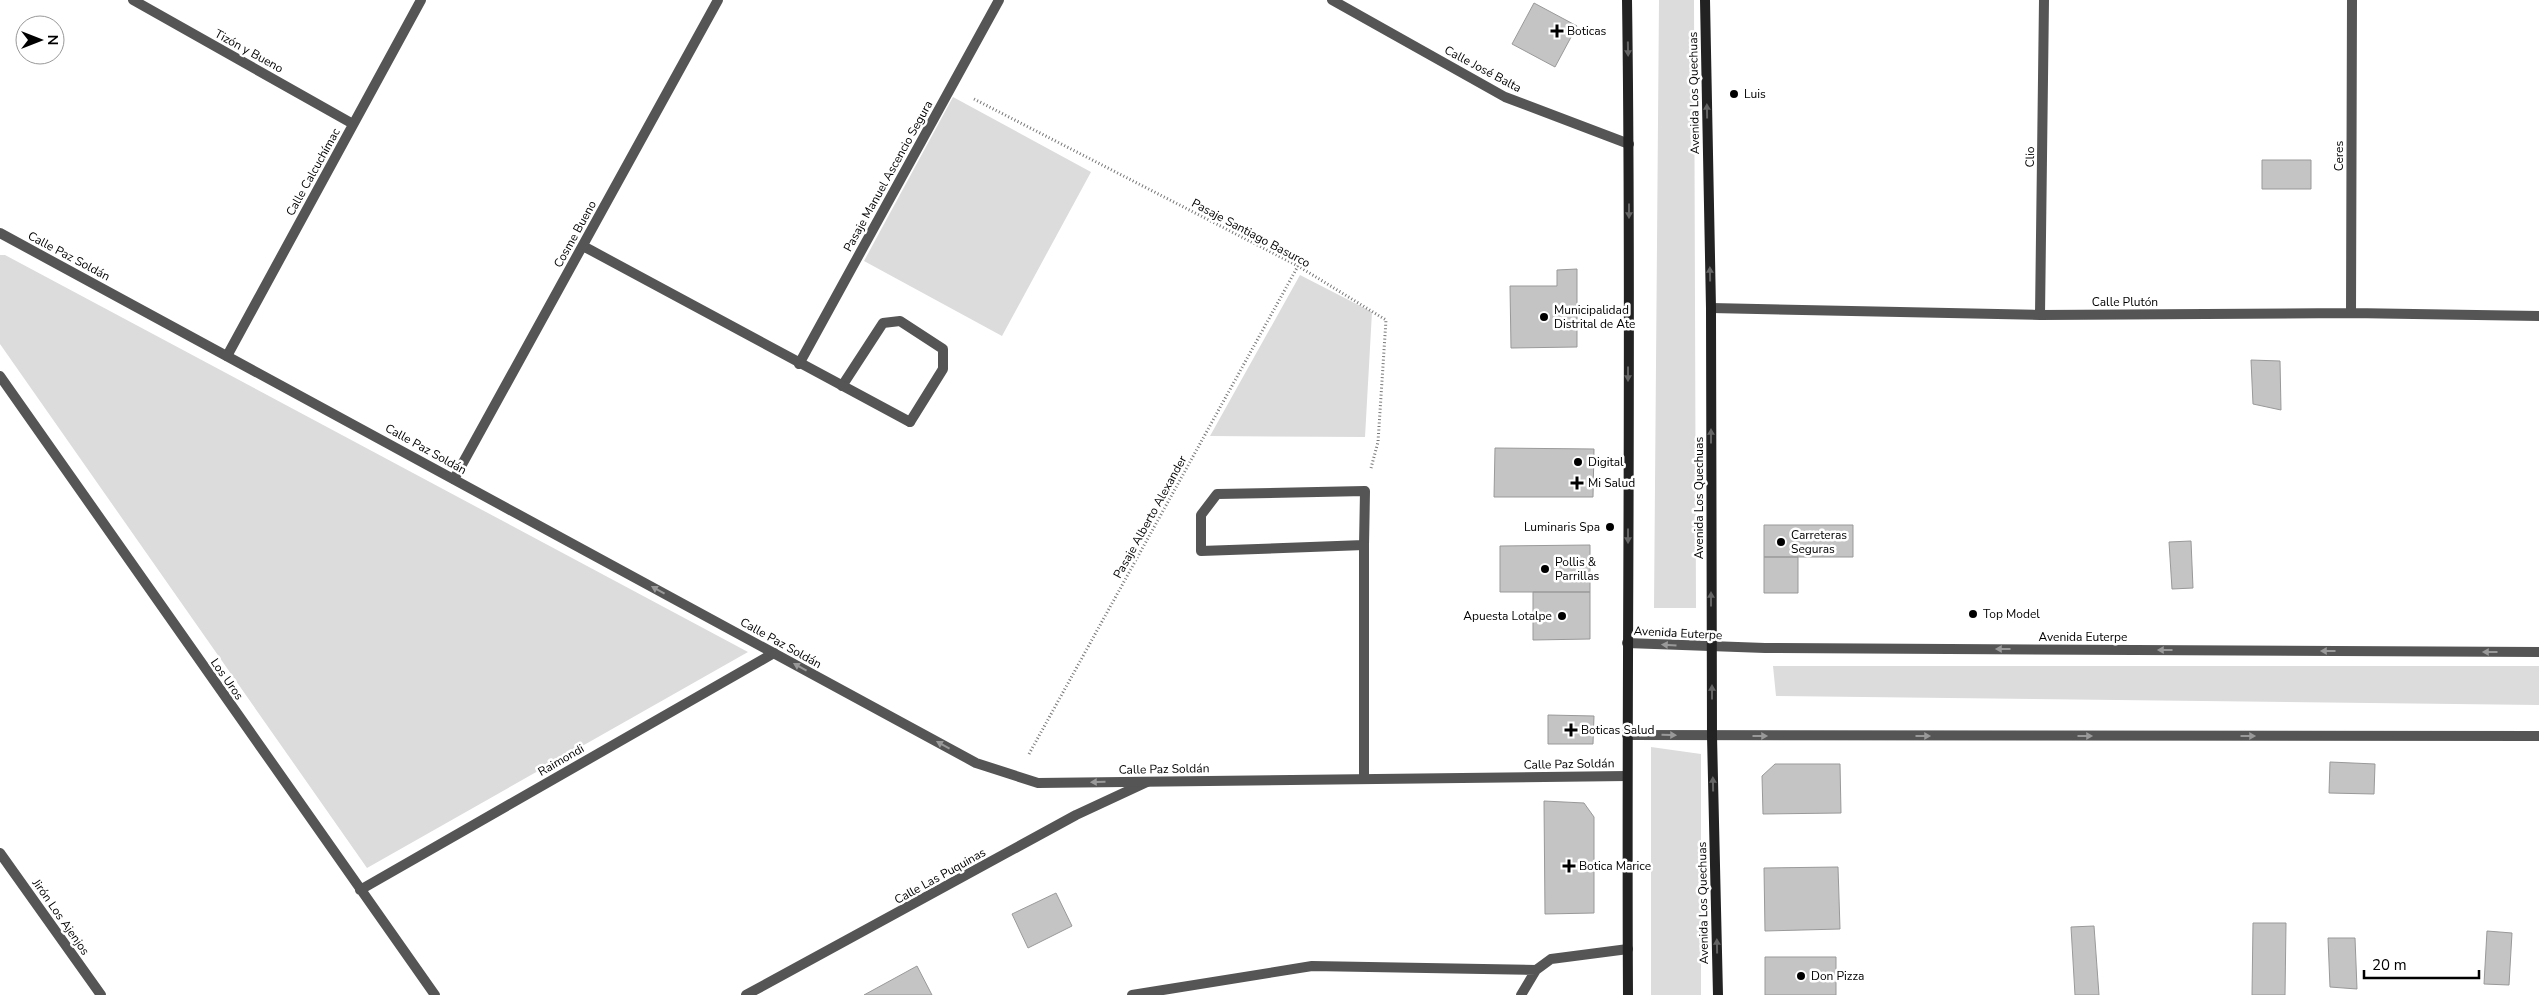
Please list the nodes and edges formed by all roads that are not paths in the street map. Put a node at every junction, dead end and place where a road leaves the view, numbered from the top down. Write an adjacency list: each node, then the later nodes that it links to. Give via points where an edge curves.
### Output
1 (133, 0): 10 (street, Tizón y Bueno)
2 (421, 0): 10 (street, Calle Calcuchímac)
3 (718, 0): 13 (street, Cosme Bueno)
4 (999, 0): 19 (street, Pasaje Manuel Ascencio Segura)
5 (1332, 0): 11 (street, Calle José Balta, via 1505,97)
6 (1627, 0): 11 (main road, one-way to 11)
7 (1705, 0): 14 (main road, Avenida Los Quechuas, one-way to 7)
8 (2044, 0): 16 (street, Clio)
9 (2352, 0): 15 (street, Ceres)
10 (353, 124): 18 (street, Calle Calcuchímac)
11 (1629, 144): 24 (main road, one-way to 24)
12 (3, 236): 18 (street, Calle Paz Soldán)
13 (583, 246): 19 (street); 22 (street, Cosme Bueno)
14 (1711, 308): 16 (street, Calle Plutón); 25 (main road, Avenida Los Quechuas, one-way to 14)
15 (2351, 312): 16 (street, Calle Plutón); 17 (street, Calle Plutón)
16 (2040, 315)
17 (2539, 316)
18 (227, 356): 22 (street, Calle Paz Soldán)
19 (800, 364): 21 (street)
20 (0, 376): 35 (street, Los Uros)
21 (842, 386): 21 (street, via 910,422 943,369 943,349 900,321 883,323)
22 (454, 479): 27 (street, Calle Paz Soldán, one-way to 22)
23 (1364, 545): 23 (street, via 1366,491 1216,494 1201,515 1201,552); 32 (street)
24 (1627, 643): 25 (street, Avenida Euterpe, one-way to 24); 28 (main road)
25 (1712, 648): 26 (street, Avenida Euterpe, one-way to 25); 29 (main road, Avenida Los Quechuas, one-way to 25)
26 (2539, 652)
27 (774, 653): 33 (street, Calle Paz Soldán, one-way to 27, via 1038,783 976,763); 35 (street, Raimondi)
28 (1627, 735): 29 (street, one-way to 29); 31 (main road)
29 (1712, 736): 30 (street, one-way to 30); 44 (main road, Avenida Los Quechuas, one-way to 29)
30 (2539, 736)
31 (1627, 776): 32 (street, Calle Paz Soldán); 36 (main road)
32 (1364, 779): 33 (street, Calle Paz Soldán)
33 (1147, 782): 40 (street, Calle Las Puquinas, via 1076,815)
34 (0, 853): 38 (street, Jirón Los Ajenjos)
35 (360, 890): 39 (street, Los Uros)
36 (1628, 949): 37 (street, via 1551,959); 43 (main road)
37 (1536, 970): 41 (street, via 1312,966); 42 (street)
38 (101, 995)
39 (435, 995)
40 (746, 995)
41 (1132, 995)
42 (1521, 995)
43 (1628, 995)
44 (1718, 995)

